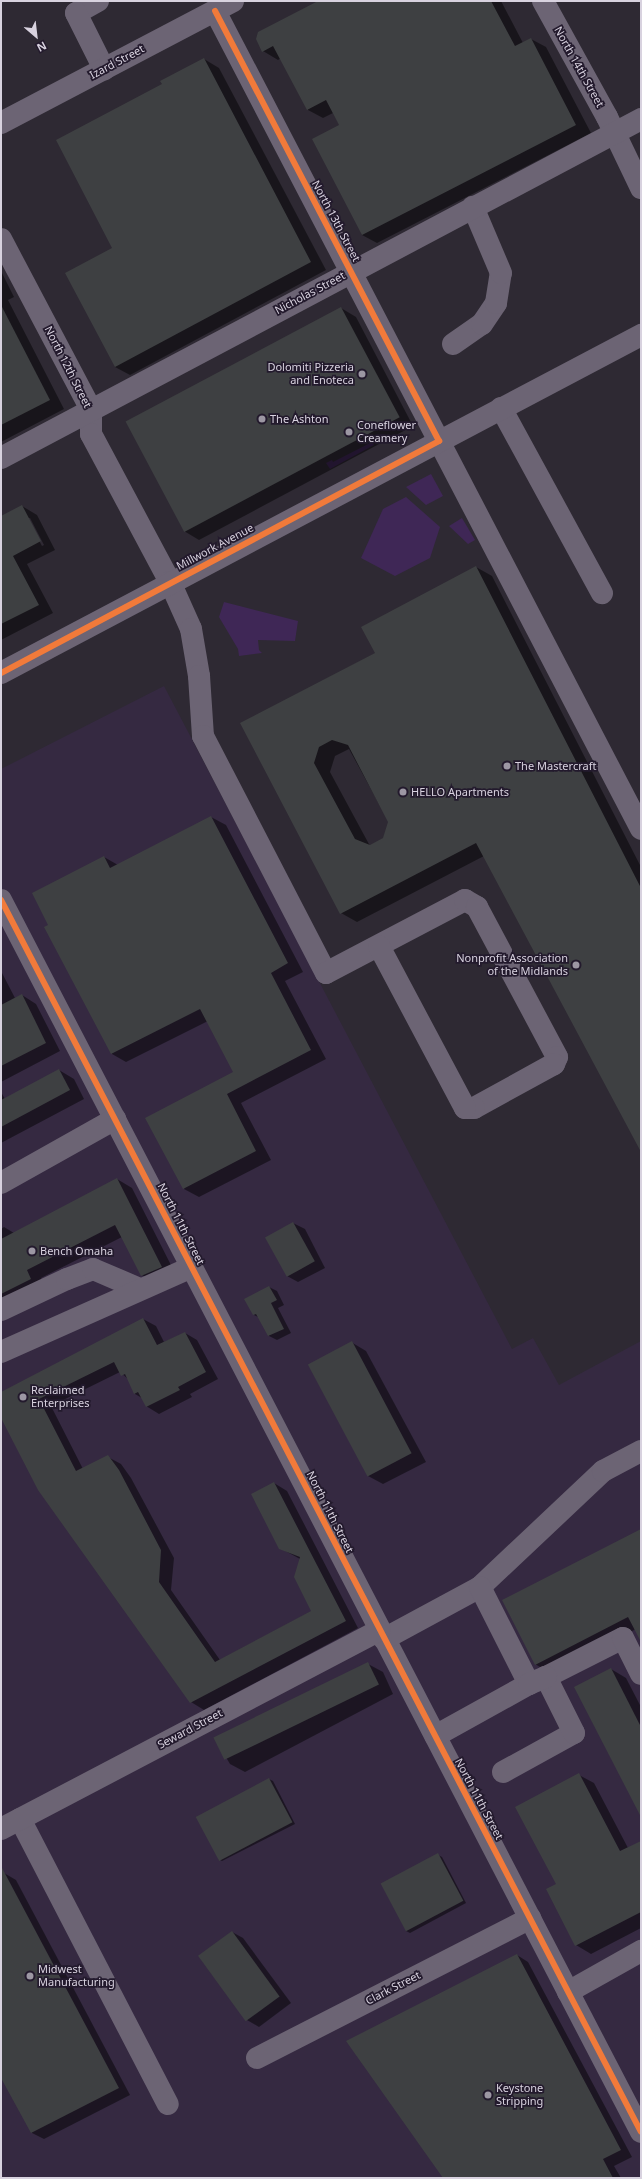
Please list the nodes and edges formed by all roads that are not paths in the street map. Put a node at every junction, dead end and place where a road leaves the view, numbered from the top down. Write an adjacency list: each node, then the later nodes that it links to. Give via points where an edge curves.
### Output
1 (98, 1): 4 (street, via 76,13)
2 (543, 1): 7 (street, North 14th Street)
3 (224, 6): 4 (street, Izard Street); 11 (street, North 13th Street)
4 (104, 69): 6 (street, Izard Street)
5 (641, 119): 7 (street, Nicholas Street)
6 (1, 123)
7 (614, 133): 8 (street, North 14th Street); 9 (street, Nicholas Street)
8 (641, 188)
9 (473, 207): 11 (street, Nicholas Street); 13 (street, via 501,273 496,303 482,324)
10 (1, 239): 15 (street, North 12th Street)
11 (351, 272): 15 (street, Nicholas Street); 16 (street, North 13th Street)
12 (641, 335): 14 (street, Millwork Avenue)
13 (453, 344)
14 (501, 408): 16 (street, Millwork Avenue); 19 (street)
15 (91, 410): 17 (street, Nicholas Street); 18 (street, North 12th Street, via 91,434)
16 (439, 441): 18 (street, Millwork Avenue); 21 (street, North 13th Street)
17 (1, 458)
18 (170, 582): 20 (street, Millwork Avenue); 23 (street, North 12th Street, via 191,629 199,676 203,736 326,973)
19 (602, 593)
20 (1, 673)
21 (641, 829)
22 (1, 900): 24 (street, North 11th Street)
23 (379, 946): 23 (street, via 465,900 477,907 557,1057 554,1064 474,1108 465,1108)
24 (115, 1119): 25 (street); 26 (street, North 11th Street)
25 (1, 1183)
26 (192, 1267): 27 (street); 32 (street, North 11th Street)
27 (140, 1289): 28 (street, via 93,1269); 29 (street)
28 (1, 1310)
29 (1, 1352)
30 (641, 1452): 31 (street, Seward Street, via 603,1472)
31 (480, 1587): 32 (street, Seward Street); 34 (street)
32 (382, 1635): 35 (street, North 11th Street); 37 (street, Seward Street)
33 (641, 1674): 34 (street, via 622,1638)
34 (538, 1680): 35 (street); 36 (street, via 574,1733)
35 (435, 1736): 38 (street, North 11th Street)
36 (503, 1772)
37 (10, 1824): 42 (street)
38 (530, 1918): 40 (street, North 11th Street); 41 (street, Clark Street)
39 (641, 1951): 40 (street)
40 (568, 1992): 43 (street, North 11th Street)
41 (257, 2058)
42 (168, 2104)
43 (641, 2132)

